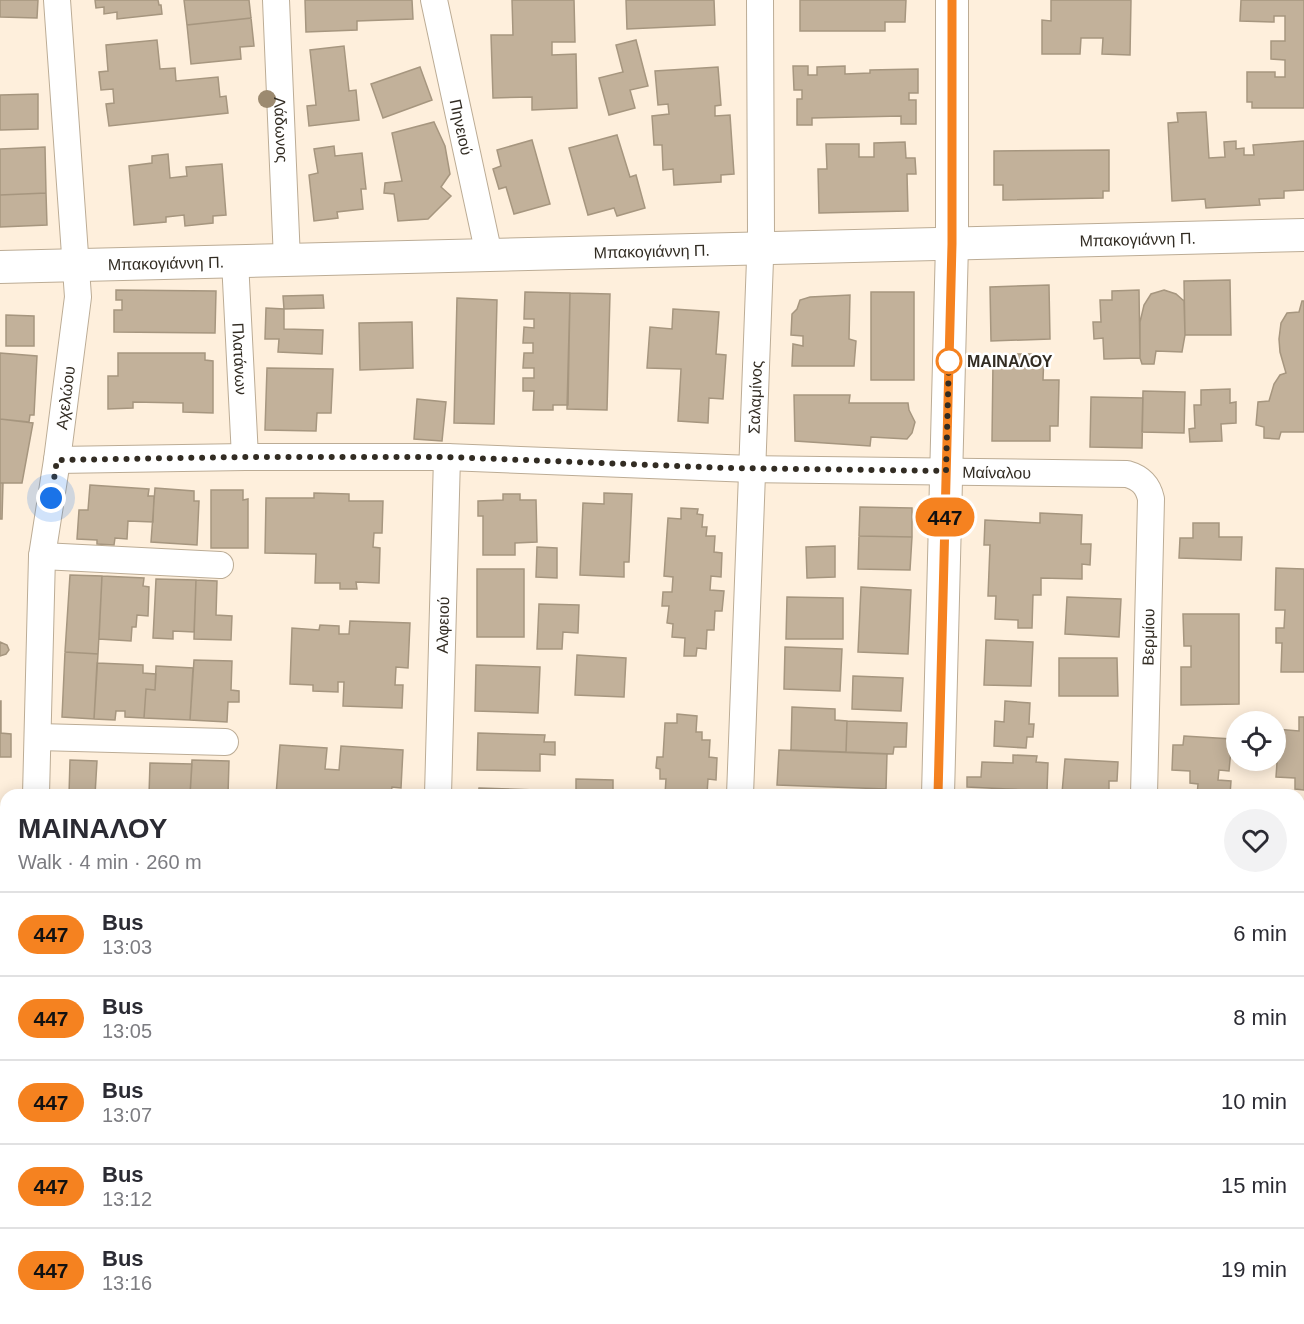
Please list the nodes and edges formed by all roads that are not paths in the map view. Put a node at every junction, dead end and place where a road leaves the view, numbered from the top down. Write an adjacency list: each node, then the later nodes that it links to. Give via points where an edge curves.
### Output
1 (57, 0): 12 (street, Αχελώου)
2 (276, 0): 10 (street, Λάδωνος)
3 (434, 0): 9 (street, Πηνειού)
4 (760, 0): 8 (street, Σαλαμίνος)
5 (952, 0): 7 (street)
6 (1304, 235): 7 (street, Μπακογιάννη Π.)
7 (952, 244): 8 (street, Μπακογιάννη Π.); 18 (street)
8 (760, 248): 9 (street, Μπακογιάννη Π.); 17 (street, Σαλαμίνος)
9 (489, 255): 10 (street, Μπακογιάννη Π.)
10 (287, 260): 11 (street, Μπακογιάννη Π.)
11 (235, 261): 12 (street, Μπακογιάννη Π.); 14 (street, Πλατάνων)
12 (75, 265): 13 (street, Μπακογιάννη Π.); 16 (street, Αχελώου, via 78,297)
13 (0, 267)
14 (245, 457): 15 (street, Μαίναλου); 16 (street, Μαίναλου)
15 (447, 457): 17 (street, Μαίναλου); 25 (street, Αλφειού)
16 (57, 460): 20 (street, Αχελώου)
17 (752, 468): 18 (street, Μαίναλου); 26 (street, Σαλαμίνος)
18 (946, 471): 19 (street, Μαίναλου, via 1127,474); 27 (street)
19 (1143, 481): 28 (street, Βερμίου, via 1151,499)
20 (42, 556): 21 (street); 22 (street, Αχελώου)
21 (220, 565)
22 (38, 737): 23 (street); 24 (street, Αχελώου)
23 (225, 742)
24 (36, 789)
25 (438, 789)
26 (740, 789)
27 (938, 789)
28 (1144, 789)

